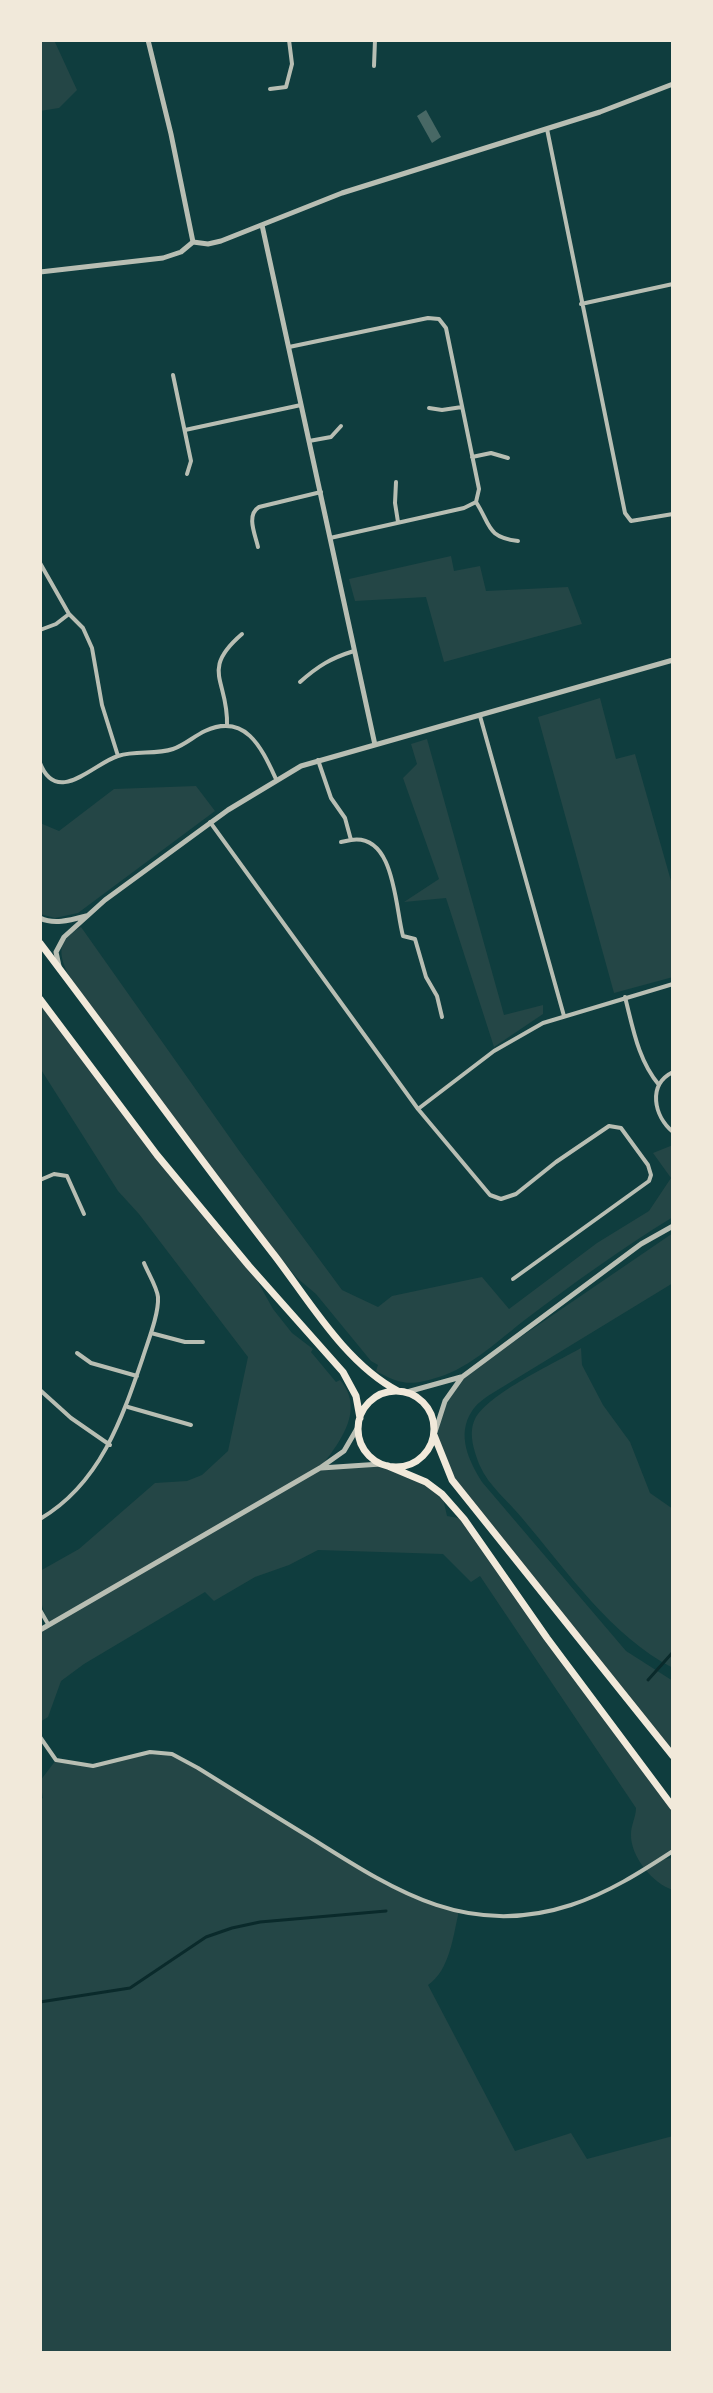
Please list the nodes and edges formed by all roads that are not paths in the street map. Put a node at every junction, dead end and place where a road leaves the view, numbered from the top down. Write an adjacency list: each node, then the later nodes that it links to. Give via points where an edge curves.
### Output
1 (148, 40): 9 (street)
2 (289, 40): 6 (street, via 292,64 286,87)
3 (375, 40): 4 (street)
4 (374, 66)
5 (673, 84): 7 (street)
6 (270, 89)
7 (547, 129): 8 (street, via 342,193); 12 (street)
8 (262, 225): 9 (street, via 208,244); 13 (street)
9 (193, 242): 10 (street, via 163,258)
10 (40, 272)
11 (673, 284): 12 (street)
12 (581, 304): 27 (street, via 625,513 631,521)
13 (289, 347): 15 (street); 16 (street, via 439,319 446,328)
14 (173, 375): 19 (street)
15 (301, 405): 19 (street); 20 (street)
16 (462, 407): 17 (street); 21 (street)
17 (429, 408)
18 (341, 426): 20 (street, via 331,437)
19 (185, 430): 23 (street, via 191,461)
20 (309, 441): 25 (street)
21 (472, 457): 22 (street, via 491,453); 26 (street, via 479,489)
22 (508, 458)
23 (187, 474)
24 (396, 482): 28 (street)
25 (321, 492): 29 (street); 31 (street, via 254,510)
26 (476, 502): 28 (street); 30 (street, via 495,536)
27 (673, 514)
28 (398, 522): 29 (street)
29 (330, 538): 36 (street)
30 (518, 541)
31 (258, 547)
32 (40, 563): 33 (street)
33 (69, 614): 34 (street); 42 (street, via 92,648)
34 (40, 630)
35 (242, 634): 40 (street, via 218,662)
36 (354, 651): 38 (street, via 330,658); 41 (street)
37 (673, 660): 39 (street)
38 (300, 682)
39 (480, 714): 41 (street); 56 (street)
40 (227, 726): 42 (street, via 157,754); 45 (street, via 256,740)
41 (375, 745): 43 (street)
42 (118, 756): 44 (street, via 69,781 54,780)
43 (318, 760): 45 (street); 47 (street)
44 (40, 763)
45 (276, 779): 46 (street)
46 (210, 822): 49 (street); 60 (street)
47 (351, 840): 48 (street); 57 (street, via 373,844 384,854 403,936 415,939)
48 (341, 842)
49 (88, 916): 50 (street, via 61,922); 52 (street, via 64,937 56,952)
50 (40, 918)
51 (40, 943): 52 (main road)
52 (59, 969): 73 (main road, via 337,1337 372,1376)
53 (673, 984): 54 (street)
54 (625, 997): 56 (street); 59 (street, via 645,1067)
55 (40, 999): 76 (main road, via 157,1155 348,1378)
56 (564, 1016): 60 (street, via 505,1044)
57 (442, 1017)
58 (673, 1072): 59 (street)
59 (659, 1085): 61 (street, via 658,1112)
60 (418, 1109): 66 (street, via 495,1198 516,1194 609,1126 621,1128 648,1165 649,1181)
61 (673, 1132)
62 (40, 1180): 63 (street, via 67,1176)
63 (84, 1214)
64 (673, 1226): 71 (street)
65 (144, 1263): 67 (street, via 158,1297)
66 (513, 1279)
67 (151, 1333): 68 (street); 70 (street)
68 (203, 1342)
69 (77, 1353): 70 (street, via 91,1363)
70 (137, 1376): 75 (street)
71 (462, 1377): 74 (street); 78 (street, via 445,1401)
72 (40, 1390): 79 (street)
73 (398, 1391): 74 (main road); 76 (main road, via 374,1398)
74 (407, 1392): 78 (main road, via 428,1407)
75 (128, 1407): 77 (street); 79 (street)
76 (359, 1422): 80 (main road, via 364,1449); 81 (street, via 344,1451)
77 (191, 1425)
78 (435, 1433): 80 (main road, via 418,1461 403,1467); 87 (main road, via 456,1486)
79 (110, 1445): 82 (street, via 80,1486)
80 (384, 1465): 81 (street); 88 (main road, via 426,1482 464,1519)
81 (320, 1468): 84 (street)
82 (40, 1519)
83 (40, 1610): 84 (street)
84 (48, 1624): 85 (street)
85 (40, 1630)
86 (40, 1737): 91 (street, via 56,1760 73,1764 93,1766 150,1752 172,1754 387,1886 447,1910 509,1915 571,1905)
87 (673, 1756)
88 (673, 1807)
89 (673, 1851): 91 (street)
90 (673, 1858): 91 (street)
91 (660, 1859)

